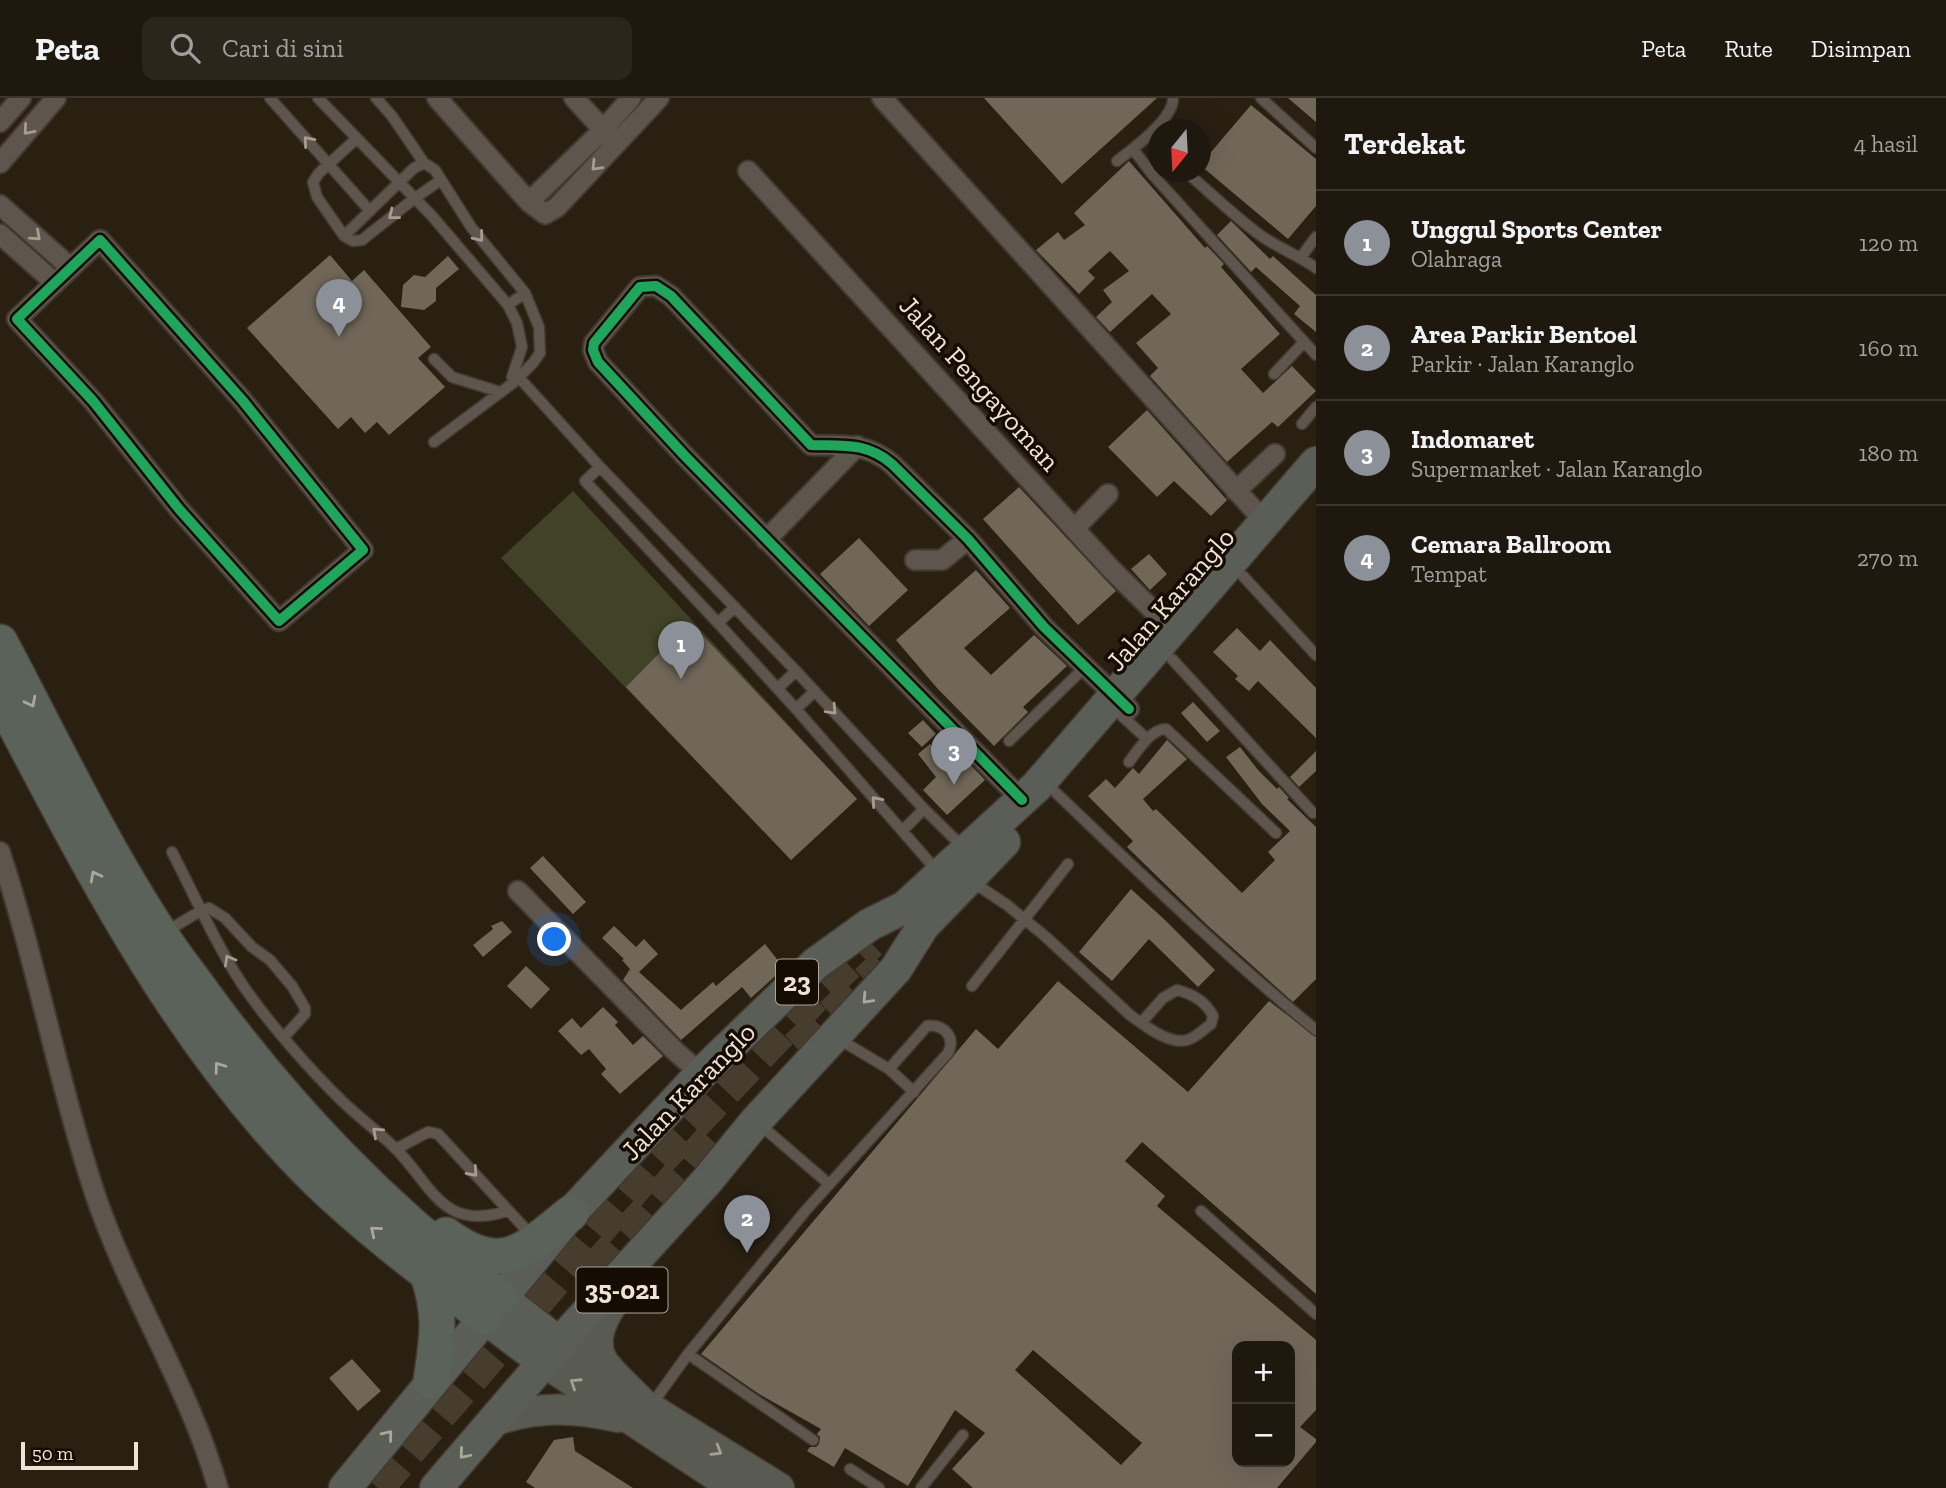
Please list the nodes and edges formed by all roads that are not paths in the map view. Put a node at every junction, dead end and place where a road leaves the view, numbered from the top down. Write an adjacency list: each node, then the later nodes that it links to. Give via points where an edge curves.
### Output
1 (21, 98): 13 (street)
2 (56, 98): 20 (street, one-way to 20)
3 (270, 98): 22 (lane, one-way to 3)
4 (318, 98): 15 (lane)
5 (376, 98): 21 (lane)
6 (437, 98): 28 (street)
7 (574, 98): 14 (street)
8 (631, 98): 14 (street)
9 (659, 98): 16 (street)
10 (881, 98): 58 (street)
11 (1173, 98): 18 (lane, via 1170,111)
12 (1261, 98): 17 (lane)
13 (0, 122)
14 (603, 130): 16 (street); 28 (street)
15 (356, 139): 22 (lane); 25 (lane)
16 (617, 144): 28 (street, one-way to 28, via 553,210 543,213)
17 (1316, 148)
18 (1132, 149): 19 (lane); 41 (lane)
19 (1117, 161)
20 (0, 163)
21 (424, 163): 24 (lane); 25 (lane)
22 (329, 164): 30 (lane); 32 (lane, via 316,176 313,188)
23 (748, 171): 61 (street, Jalan Pengayoman)
24 (441, 180): 27 (lane); 38 (lane, one-way to 38, via 471,227)
25 (399, 182): 27 (lane); 30 (lane)
26 (1197, 182): 34 (lane, via 1276,247)
27 (415, 198): 32 (lane, one-way to 32, via 362,240); 39 (lane)
28 (530, 202)
29 (0, 205): 35 (street, one-way to 35)
30 (370, 211): 32 (lane)
31 (0, 234): 37 (street)
32 (344, 236)
33 (1316, 237): 34 (lane)
34 (1301, 257): 36 (lane)
35 (71, 268): 37 (street); 37 (street, via 100,240 243,401 363,550 279,621 179,509 93,401 17,320)
36 (1316, 268)
37 (55, 283)
38 (525, 293): 39 (lane); 40 (lane, via 537,317)
39 (508, 305): 42 (lane)
40 (541, 340): 42 (lane); 46 (lane, via 540,353)
41 (1304, 342): 43 (lane); 45 (lane)
42 (522, 347): 46 (lane)
43 (1316, 355)
44 (434, 359): 47 (lane, via 452,377)
45 (1274, 374)
46 (517, 376): 47 (lane); 55 (lane)
47 (502, 390): 50 (lane)
48 (1316, 407): 49 (lane)
49 (1302, 424)
50 (434, 442)
51 (811, 445): 52 (street); 56 (street); 63 (street, via 671,296 656,286 640,286 594,343 598,362)
52 (857, 446): 56 (street); 62 (street, via 881,454)
53 (1275, 454): 58 (street)
54 (1316, 463): 60 (highway, Jalan Karanglo / 23)
55 (600, 467): 66 (lane); 67 (lane, via 585,481)
56 (829, 474): 63 (street)
57 (1316, 490): 65 (highway, Jalan Karanglo / 23)
58 (1236, 491): 60 (street)
59 (1108, 494): 61 (street)
60 (1265, 522): 69 (highway, Jalan Karanglo / 23)
61 (1075, 528): 69 (street, Jalan Pengayoman)
62 (968, 539): 64 (street, via 942,560); 71 (street)
63 (766, 540): 82 (street)
64 (915, 560)
65 (1243, 576): 69 (highway, Jalan Karanglo / 23); 70 (lane)
66 (735, 607): 67 (lane); 72 (lane)
67 (718, 623): 73 (lane)
68 (0, 642): 94 (highway, one-way to 94, via 124,874)
69 (1172, 644): 76 (highway, Jalan Karanglo / 23); 84 (lane)
70 (1316, 655)
71 (1084, 668): 76 (street); 79 (lane)
72 (796, 671): 73 (lane); 74 (lane)
73 (778, 688): 77 (lane)
74 (815, 691): 77 (lane); 83 (lane, one-way to 83)
75 (0, 696): 112 (highway, one-way to 75, via 319,1182 221,1070 116,914)
76 (1122, 707): 78 (lane); 81 (highway, Jalan Karanglo / 23); 82 (highway, Jalan Karanglo / 23)
77 (796, 709): 85 (lane, one-way to 77)
78 (1147, 739): 80 (lane); 86 (lane, via 1160,729 1169,730)
79 (1009, 741)
80 (1129, 762)
81 (1053, 790): 90 (highway, Jalan Karanglo / 23); 98 (lane, via 1157,891)
82 (1022, 800): 90 (highway, Jalan Karanglo / 23)
83 (924, 809): 85 (lane); 90 (lane)
84 (1313, 813)
85 (902, 831): 90 (lane)
86 (1276, 833)
87 (0, 852): 124 (street, via 96,1197 194,1418)
88 (172, 852): 94 (lane)
89 (1068, 863): 93 (lane)
90 (958, 868): 92 (highway, Jalan Karanglo / 23); 93 (lane)
91 (518, 891): 102 (street)
92 (914, 916): 95 (highway, 23); 99 (highway, Jalan Karanglo, one-way to 99, via 896,969); 102 (highway, Jalan Karanglo / 23, via 869,925 815,964)
93 (1026, 920): 96 (lane); 97 (lane)
94 (179, 924): 100 (lane, one-way to 94, via 242,984); 100 (lane, via 209,908 225,918 292,986 306,1011); 111 (highway, via 229,1009 281,1076 314,1117 389,1190 457,1243 481,1255 509,1255); 113 (highway, via 236,1038 303,1119)
95 (881, 950)
96 (972, 986)
97 (1141, 1023): 97 (lane, via 1182,1041 1211,1024 1213,1016 1207,1005 1177,990 1163,998)
98 (1316, 1030)
99 (833, 1036): 101 (lane); 104 (highway, Jalan Karanglo)
100 (284, 1037): 105 (lane, one-way to 100, via 340,1099)
101 (889, 1069): 103 (lane); 103 (lane, via 927,1026 949,1034 950,1050)
102 (701, 1074): 110 (highway, Jalan Karanglo)
103 (914, 1092): 107 (lane)
104 (756, 1121): 106 (highway, Jalan Karanglo); 107 (lane)
105 (396, 1149): 108 (lane, via 440,1203 457,1213 491,1216); 108 (lane, one-way to 108, via 428,1132 438,1134)
106 (706, 1182): 115 (highway, Jalan Karanglo); 118 (main road, 35-021, via 609,1307 600,1333 602,1360)
107 (829, 1184): 116 (lane)
108 (507, 1211): 111 (lane)
109 (1201, 1211): 114 (lane)
110 (571, 1213): 111 (highway); 113 (highway, Jalan Karanglo)
111 (536, 1241)
112 (428, 1275): 113 (highway); 117 (highway, via 438,1310)
113 (492, 1307): 115 (highway); 117 (highway, Jalan Karanglo)
114 (1316, 1314)
115 (552, 1353): 118 (main road, 35-021); 119 (highway, Jalan Karanglo)
116 (688, 1354): 118 (lane); 121 (lane)
117 (430, 1381): 125 (highway, Jalan Karanglo, one-way to 117)
118 (642, 1411): 119 (main road, 35-021, via 559,1409 517,1413); 127 (main road, 35-021); 128 (main road, 35-021, one-way to 128)
119 (493, 1421): 126 (highway, Jalan Karanglo, one-way to 126)
120 (963, 1435): 123 (lane)
121 (813, 1440)
122 (850, 1469): 129 (lane)
123 (927, 1486)
124 (218, 1488)
125 (345, 1488)
126 (436, 1488)
127 (735, 1488)
128 (779, 1488)
129 (879, 1488)

